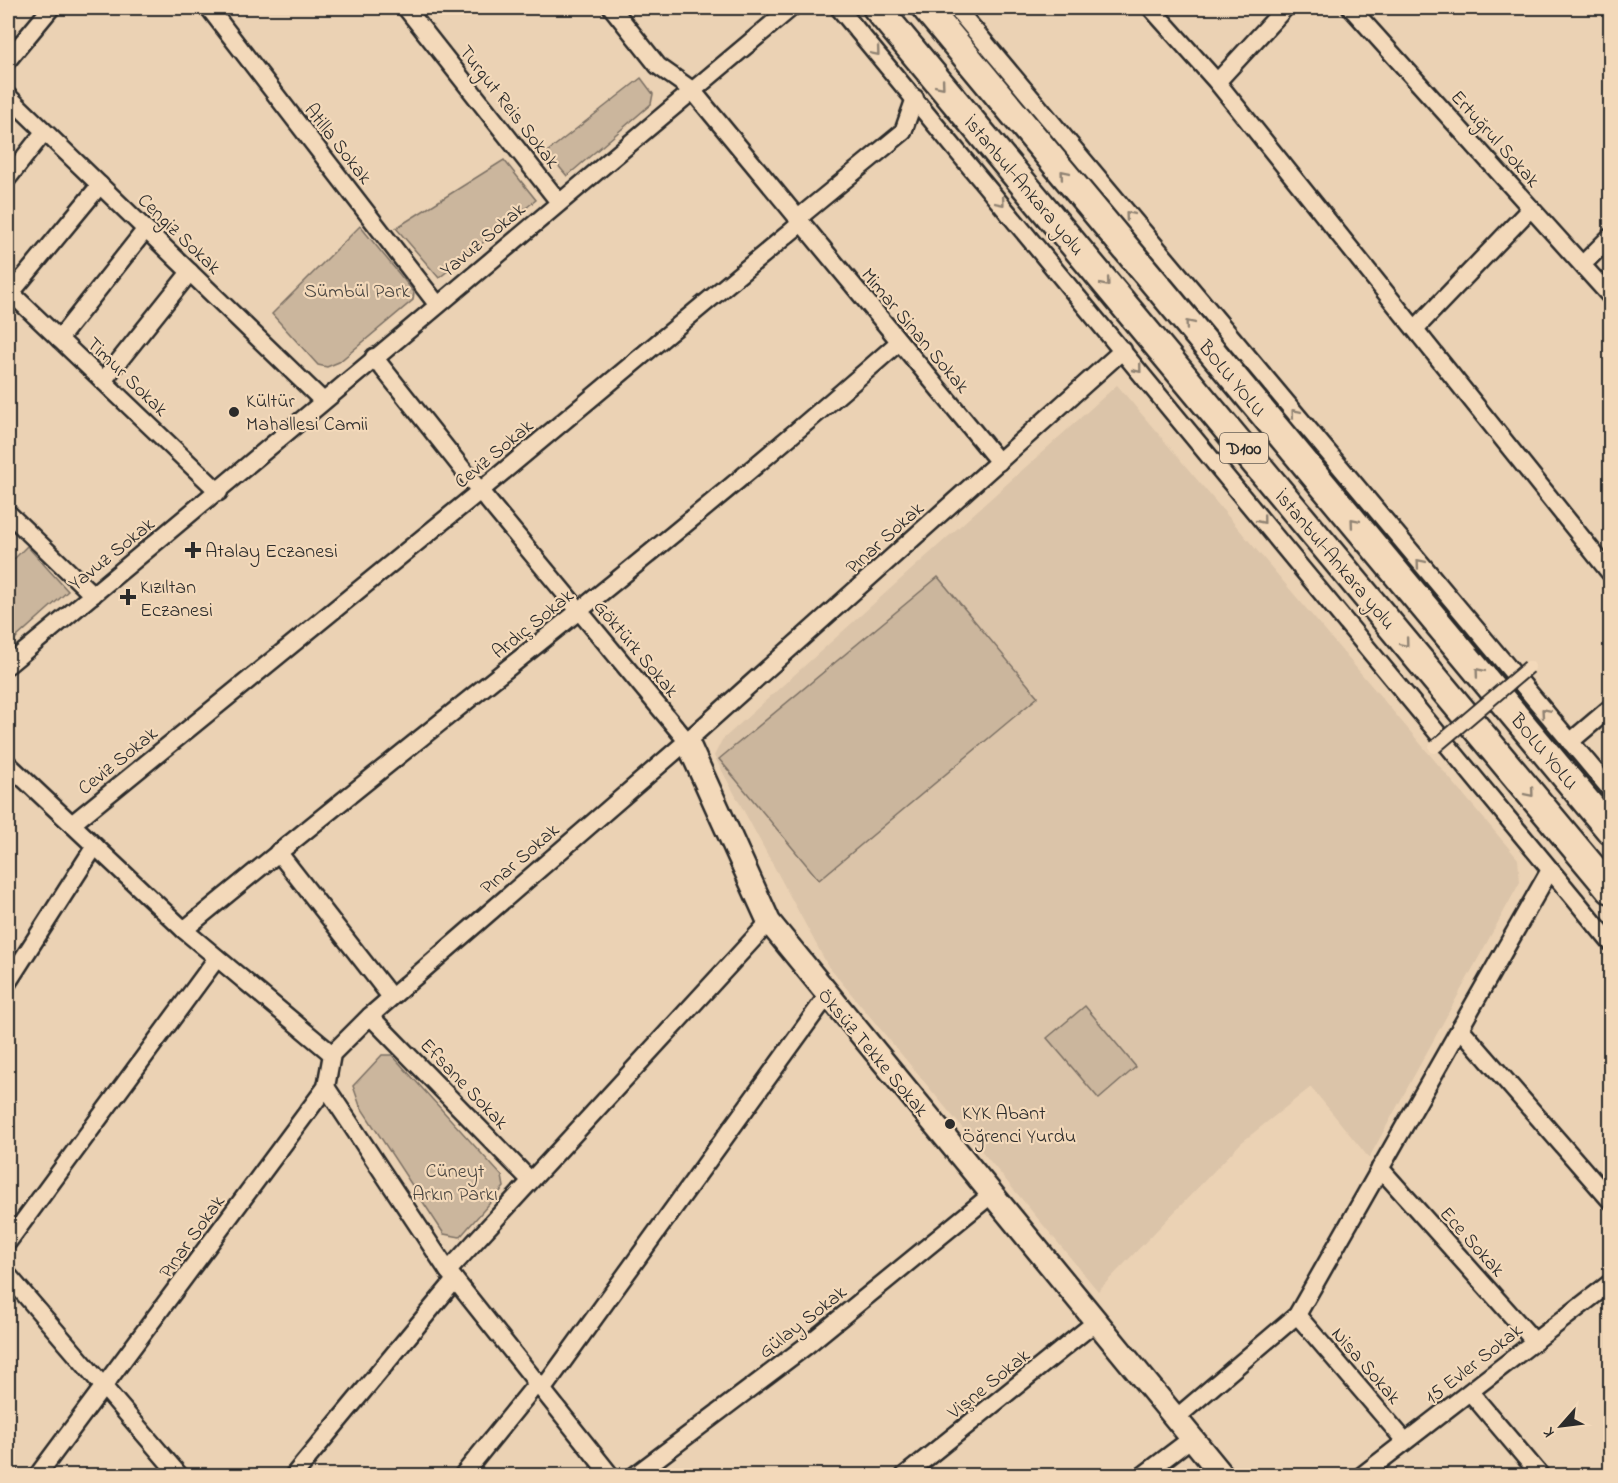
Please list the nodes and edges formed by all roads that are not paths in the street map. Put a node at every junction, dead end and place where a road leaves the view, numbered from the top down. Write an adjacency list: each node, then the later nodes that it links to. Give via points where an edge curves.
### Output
1 (51, 8): 13 (street)
2 (209, 8): 30 (street, Atilla Sokak)
3 (406, 8): 21 (street, Turgut Reis Sokak)
4 (612, 8): 15 (street, Mimar Sinan Sokak, via 658,66)
5 (791, 8): 15 (street, Yavuz Sokak)
6 (839, 8): 17 (street, one-way to 17)
7 (877, 8): 58 (highway, İstanbul-Ankara yolu / D100, one-way to 58)
8 (926, 8): 54 (highway, BOLU YOLU / D100, one-way to 8)
9 (956, 8): 49 (street, one-way to 9)
10 (1151, 8): 14 (street)
11 (1285, 8): 14 (street)
12 (1351, 8): 22 (street, Ertuğrul Sokak)
13 (8, 60)
14 (1217, 82): 31 (street)
15 (692, 90): 21 (street, Yavuz Sokak); 23 (street, Mimar Sinan Sokak)
16 (8, 96): 18 (street, Cengiz Sokak)
17 (915, 98): 23 (street, Ceviz Sokak, via 903,132); 34 (street, one-way to 34)
18 (44, 132): 19 (street); 20 (street, Cengiz Sokak)
19 (8, 178)
20 (100, 185): 24 (street, Cengiz Sokak); 28 (street)
21 (559, 202): 30 (street, Yavuz Sokak)
22 (1532, 208): 26 (street, Ertuğrul Sokak); 31 (street)
23 (799, 222): 33 (street, Mimar Sinan Sokak); 39 (street, Ceviz Sokak)
24 (146, 230): 27 (street, Cengiz Sokak); 32 (street)
25 (1611, 237): 26 (street)
26 (1583, 264): 29 (street, Ertuğrul Sokak)
27 (190, 272): 36 (street); 37 (street, Cengiz Sokak)
28 (9, 291): 32 (street, Timur Sokak)
29 (1611, 296)
30 (437, 304): 35 (street, Yavuz Sokak)
31 (1416, 328): 42 (street)
32 (59, 339): 36 (street, Timur Sokak)
33 (899, 342): 38 (street, Mimar Sinan Sokak); 44 (street, Ardıç Sokak, via 789,440)
34 (1123, 351): 38 (street, Pınar Sokak); 57 (street, one-way to 57)
35 (374, 357): 37 (street, Yavuz Sokak); 39 (street, Göktürk Sokak)
36 (103, 381): 40 (street, Timur Sokak)
37 (322, 400): 40 (street, Yavuz Sokak)
38 (999, 462): 48 (street, Pınar Sokak)
39 (480, 491): 44 (street, Göktürk Sokak); 53 (street, Ceviz Sokak)
40 (219, 492): 43 (street, Yavuz Sokak)
41 (8, 513): 43 (street)
42 (1611, 573)
43 (93, 595): 45 (street, Yavuz Sokak)
44 (580, 612): 48 (street, Göktürk Sokak); 56 (street, Ardıç Sokak)
45 (8, 665)
46 (1529, 667): 50 (street, bridge)
47 (1611, 708): 49 (street)
48 (687, 741): 59 (main road, Öksüz Tekke Sokak); 65 (street, Pınar Sokak)
49 (1570, 742): 52 (street)
50 (1435, 747)
51 (8, 764): 53 (street)
52 (1611, 789)
53 (72, 824): 55 (street)
54 (1611, 830)
55 (95, 846): 60 (street); 63 (street)
56 (278, 852): 60 (street, Ardıç Sokak); 65 (street)
57 (1550, 870): 61 (street); 67 (street)
58 (1611, 889)
59 (769, 922): 64 (main road, Öksüz Tekke Sokak); 71 (street)
60 (184, 930): 62 (street)
61 (1611, 942)
62 (218, 958): 68 (street); 74 (street)
63 (8, 982)
64 (827, 996): 72 (main road, Öksüz Tekke Sokak); 81 (street)
65 (391, 997): 66 (street, Pınar Sokak)
66 (370, 1016): 68 (street, Pınar Sokak); 71 (street, Efsane Sokak)
67 (1460, 1028): 70 (street); 73 (street)
68 (332, 1054): 69 (street, Pınar Sokak)
69 (326, 1087): 76 (street); 82 (street, Pınar Sokak)
70 (1380, 1168): 78 (street); 80 (street, Ece Sokak)
71 (530, 1180): 76 (street)
72 (992, 1194): 79 (main road, Öksüz Tekke Sokak); 93 (street, Gülay Sokak, via 806,1346)
73 (1611, 1200)
74 (8, 1242)
75 (8, 1275): 82 (street)
76 (452, 1276): 81 (street); 90 (street)
77 (1611, 1283): 80 (street, 15 Evler Sokak)
78 (1297, 1316): 84 (street); 86 (street, Nisa Sokak)
79 (1097, 1321): 84 (main road, Öksüz Tekke Sokak); 94 (street, Vişne Sokak)
80 (1535, 1342): 83 (street, 15 Evler Sokak)
81 (541, 1386): 91 (street); 92 (street)
82 (104, 1388): 88 (street, Pınar Sokak); 89 (street)
83 (1470, 1392): 86 (street, 15 Evler Sokak); 97 (street)
84 (1176, 1418): 85 (main road, Öksüz Tekke Sokak)
85 (1192, 1438): 87 (main road, Öksüz Tekke Sokak); 95 (street)
86 (1405, 1441): 96 (street, 15 Evler Sokak)
87 (1216, 1472)
88 (36, 1476)
89 (180, 1476)
90 (293, 1476)
91 (462, 1476)
92 (611, 1476)
93 (634, 1476)
94 (904, 1476)
95 (1142, 1476)
96 (1361, 1476)
97 (1540, 1476)

